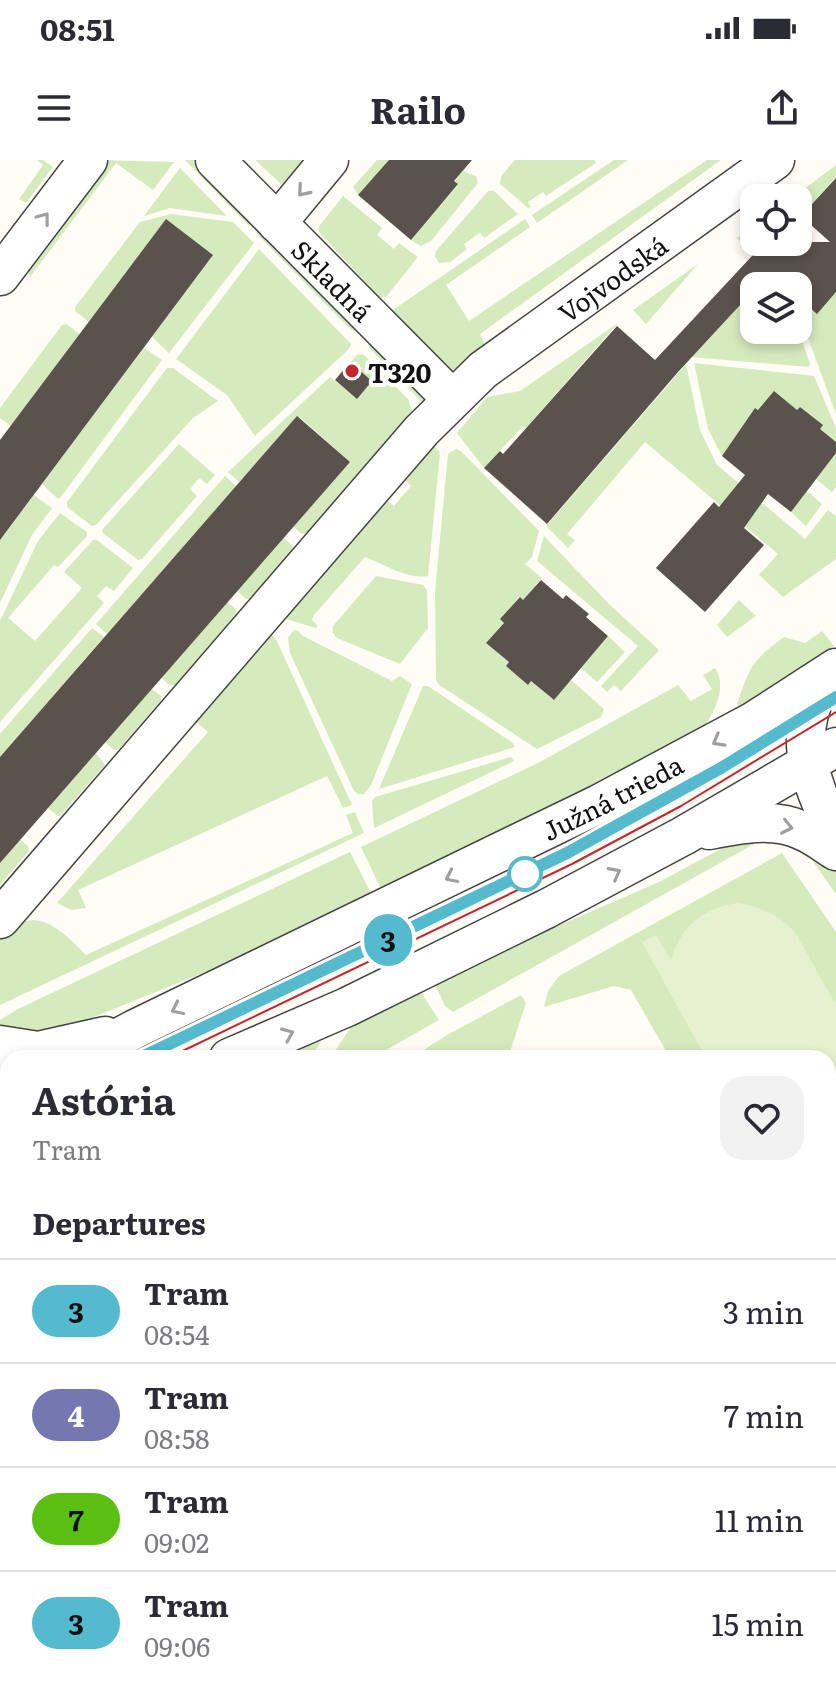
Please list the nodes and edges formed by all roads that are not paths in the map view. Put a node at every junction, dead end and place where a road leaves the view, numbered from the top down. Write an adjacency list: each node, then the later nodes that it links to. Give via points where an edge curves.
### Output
1 (88, 160): 6 (street, one-way to 1)
2 (215, 160): 5 (street, Skladná)
3 (329, 160): 5 (street, one-way to 5)
4 (775, 160): 7 (street, Vojvodská, via 483,370)
5 (277, 223): 7 (street, Skladná)
6 (0, 276)
7 (452, 399): 14 (street)
8 (834, 670): 9 (street, Južná trieda); 10 (street, via 812,702)
9 (754, 721): 10 (street); 15 (street, Južná trieda, one-way to 15, via 599,804)
10 (822, 753): 11 (street, via 814,787); 12 (street)
11 (836, 835)
12 (683, 836): 13 (street, one-way to 13, via 753,823 778,824 803,830); 20 (street, one-way to 12, via 347,1007)
13 (836, 851)
14 (0, 919)
15 (135, 1029): 18 (street); 19 (street, Južná trieda)
16 (0, 1045): 17 (street)
17 (32, 1050)
18 (42, 1050)
19 (96, 1050)
20 (248, 1050)

